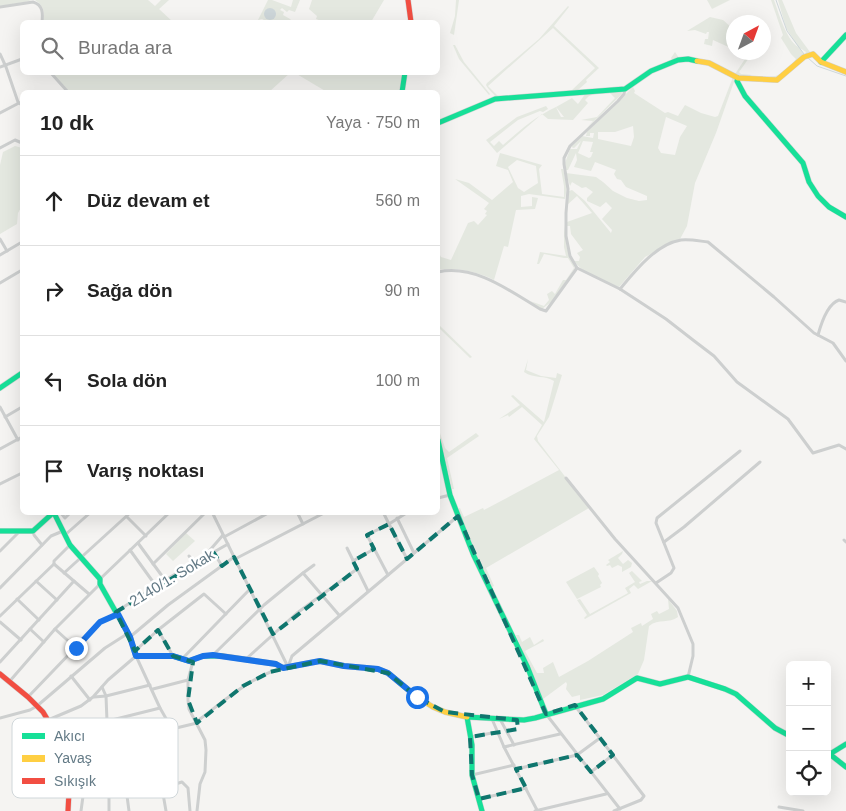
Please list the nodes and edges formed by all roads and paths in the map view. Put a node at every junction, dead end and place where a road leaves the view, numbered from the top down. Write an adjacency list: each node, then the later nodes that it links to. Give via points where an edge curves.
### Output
1 (408, 0): 4 (street)
2 (0, 7): 3 (street, via 33,2 42,8)
3 (42, 20)
4 (411, 20)
5 (846, 35): 8 (street)
6 (0, 54): 9 (street)
7 (20, 60): 9 (street)
8 (821, 62): 11 (street); 14 (street, via 812,54 777,80)
9 (5, 65): 10 (street); 18 (street)
10 (0, 66)
11 (846, 72)
12 (52, 75): 15 (street)
13 (405, 75): 16 (street)
14 (738, 78): 17 (street, via 709,63 678,60 651,71); 24 (street, via 745,96 803,163 822,202 830,210)
15 (63, 90)
16 (402, 90)
17 (625, 90): 21 (street, via 495,99); 29 (street, via 618,101 570,146 564,158 568,189 566,236 570,256)
18 (20, 102)
19 (20, 104): 20 (street)
20 (0, 113)
21 (440, 122)
22 (20, 142): 23 (street, via 15,140)
23 (0, 148)
24 (846, 217)
25 (0, 239): 27 (street)
26 (20, 243): 27 (street)
27 (6, 251): 28 (street)
28 (0, 255)
29 (577, 268): 31 (street, via 546,310 540,310 488,278 453,270); 33 (street)
30 (20, 271): 32 (street)
31 (440, 272)
32 (0, 283)
33 (620, 289): 35 (street, via 644,261 666,246 679,240 708,242); 45 (street, via 714,356 738,382 788,419 813,453 839,445)
34 (846, 302): 35 (street, via 834,302 820,325)
35 (818, 335): 36 (street, via 833,343)
36 (846, 360)
37 (20, 374): 38 (street)
38 (0, 388)
39 (0, 407): 41 (street)
40 (20, 408): 41 (street)
41 (5, 418): 42 (street)
42 (18, 440): 44 (street)
43 (440, 448): 48 (street)
44 (0, 449)
45 (846, 449)
46 (740, 451): 77 (street, via 657,518)
47 (760, 462): 77 (street)
48 (444, 465): 49 (street); 53 (street)
49 (440, 467)
50 (20, 474): 52 (street)
51 (566, 478): 107 (street)
52 (0, 484)
53 (450, 495): 54 (street); 66 (street)
54 (440, 498)
55 (52, 515): 73 (street)
56 (55, 515): 74 (street)
57 (87, 515): 74 (street)
58 (167, 515): 75 (street)
59 (203, 515): 96 (street)
60 (215, 515): 76 (street)
61 (264, 515): 76 (street)
62 (298, 515): 69 (street)
63 (320, 515): 69 (street)
64 (384, 515): 70 (street)
65 (402, 515): 68 (street)
66 (458, 516): 87 (street); 153 (street)
67 (127, 517): 75 (street); 89 (street)
68 (397, 518): 70 (street); 87 (street)
69 (303, 524): 91 (street)
70 (389, 524): 83 (street, via 367,535); 92 (street)
71 (0, 531): 72 (street)
72 (20, 531): 73 (street); 85 (street)
73 (33, 531): 80 (street)
74 (64, 533): 80 (street, via 55,533); 81 (street)
75 (146, 536): 78 (street)
76 (224, 536): 79 (street); 90 (street)
77 (664, 542): 107 (street, via 674,570)
78 (138, 543): 84 (street); 96 (street)
79 (228, 544): 86 (street, 2140/1. Sokak); 91 (street)
80 (42, 545): 109 (street)
81 (70, 545): 89 (street); 95 (street)
82 (347, 548): 93 (street)
83 (374, 549): 93 (street); 102 (street)
84 (130, 550): 106 (street); 108 (street)
85 (0, 551)
86 (214, 553): 90 (street, 2140/1. Sokak); 98 (street)
87 (414, 553): 92 (street)
88 (188, 556): 94 (street)
89 (82, 557): 100 (street); 106 (street)
90 (203, 558): 94 (street, 2140/1. Sokak)
91 (235, 558): 98 (street); 110 (street)
92 (406, 559): 102 (street)
93 (354, 561): 99 (street)
94 (194, 563): 103 (street, 2140/1. Sokak)
95 (54, 564): 100 (street); 104 (street)
96 (153, 564): 103 (street)
97 (314, 565): 101 (street)
98 (222, 566): 127 (street)
99 (357, 569): 111 (street); 113 (street)
100 (64, 573): 105 (street)
101 (303, 573): 113 (street); 116 (street)
102 (388, 575): 111 (street)
103 (165, 580): 108 (street, 2140/1. Sokak)
104 (36, 581): 114 (street); 115 (street)
105 (74, 581): 112 (street); 115 (street)
106 (100, 581): 112 (street); 117 (street)
107 (656, 583): 141 (street, via 678,608 692,639 693,656)
108 (156, 586): 117 (street, 2140/1. Sokak)
109 (0, 588)
110 (250, 589): 116 (street); 118 (street)
111 (368, 591): 119 (street)
112 (89, 594): 124 (street)
113 (321, 595): 119 (street); 126 (street)
114 (17, 599): 120 (street); 121 (street)
115 (57, 600): 121 (street)
116 (260, 609): 126 (street); 132 (street)
117 (117, 613): 127 (street); 130 (street, 2140/1. Sokak, via 100,622)
118 (226, 614): 125 (street, via 204,594); 134 (street)
119 (339, 615): 138 (street, via 292,656)
120 (0, 616)
121 (39, 620): 123 (street)
122 (0, 622): 128 (street)
123 (30, 629): 128 (street); 129 (street)
124 (55, 629): 129 (street); 130 (street)
125 (158, 630): 131 (street); 133 (street)
126 (273, 634): 135 (street); 138 (street)
127 (128, 636): 131 (street); 140 (street, via 105,648)
128 (21, 640): 137 (street)
129 (44, 642): 143 (street)
130 (76, 648): 148 (street, 2140/1. Sokak)
131 (135, 654): 133 (street); 144 (street); 145 (street)
132 (213, 655): 135 (street); 136 (street)
133 (173, 656): 134 (street)
134 (183, 658): 136 (street)
135 (246, 658): 138 (street)
136 (189, 661): 142 (street, via 192,665)
137 (0, 662)
138 (286, 667): 154 (street, via 320,661 378,669 433,707); 163 (street, via 243,686)
139 (0, 674): 143 (street)
140 (71, 676): 149 (street); 151 (street)
141 (688, 677): 150 (street, via 660,684 637,678 603,699); 167 (street, via 730,691)
142 (188, 680): 146 (street); 163 (street, via 189,708)
143 (9, 682): 148 (street)
144 (150, 685): 146 (street); 147 (street)
145 (102, 687): 147 (street); 149 (street)
146 (152, 689): 152 (street)
147 (106, 696): 149 (street); 158 (street)
148 (28, 697): 151 (street)
149 (91, 698): 157 (street)
150 (574, 705): 153 (street); 169 (street)
151 (37, 706): 155 (street); 156 (street)
152 (160, 708): 159 (street); 160 (street)
153 (546, 714): 162 (street, via 524,720); 166 (street)
154 (467, 717): 161 (street); 168 (street)
155 (0, 718)
156 (46, 718)
157 (53, 718)
158 (108, 718)
159 (117, 718)
160 (166, 718)
161 (492, 719): 162 (street); 165 (street)
162 (500, 719): 171 (street)
163 (197, 723): 164 (street); 198 (street, via 206,750 205,772)
164 (178, 728)
165 (497, 732): 168 (street); 172 (street)
166 (560, 734): 171 (street); 174 (street)
167 (786, 734)
168 (470, 737): 180 (street)
169 (600, 738): 174 (street); 175 (street)
170 (846, 744): 173 (street)
171 (514, 745): 172 (street)
172 (504, 747): 177 (street)
173 (831, 752)
174 (577, 755): 177 (street); 179 (street)
175 (614, 755): 179 (street); 191 (street, via 644,796)
176 (831, 755): 178 (street)
177 (515, 767): 180 (street); 182 (street)
178 (846, 767)
179 (591, 772): 183 (street)
180 (472, 775): 189 (street)
181 (178, 782): 197 (street, via 185,783 188,788)
182 (526, 788): 189 (street); 200 (street)
183 (606, 794): 191 (street); 200 (street)
184 (68, 798): 192 (street)
185 (83, 798): 193 (street)
186 (109, 798): 194 (street)
187 (127, 798): 195 (street)
188 (164, 798): 196 (street)
189 (479, 800): 199 (street)
190 (779, 807): 202 (street)
191 (620, 809): 201 (street)
192 (68, 811)
193 (81, 811)
194 (109, 811)
195 (129, 811)
196 (166, 811)
197 (190, 811)
198 (196, 811)
199 (482, 811)
200 (536, 811)
201 (614, 811)
202 (804, 811)

